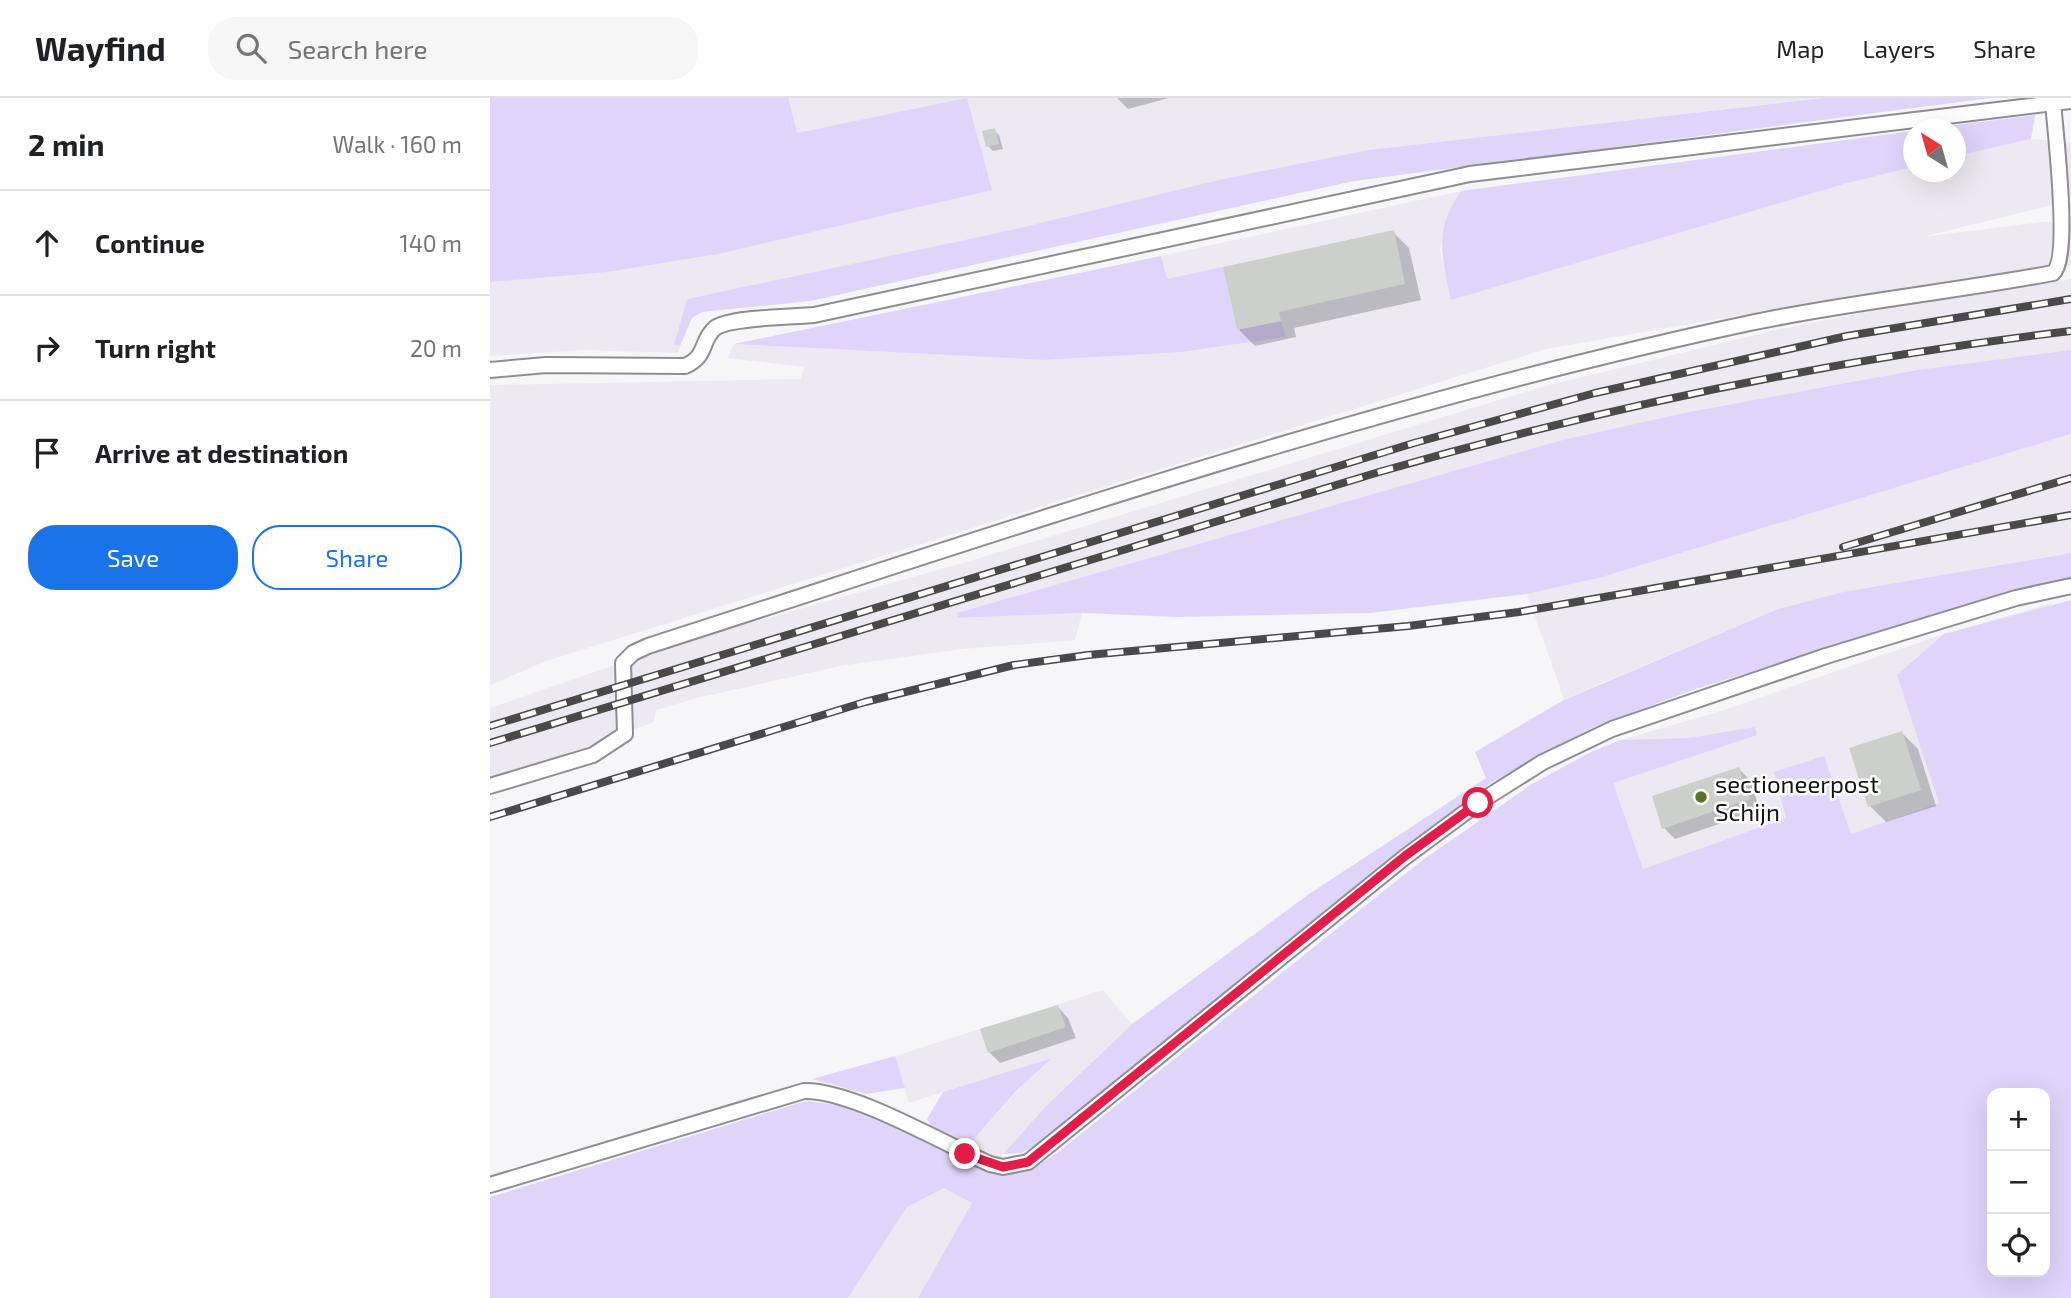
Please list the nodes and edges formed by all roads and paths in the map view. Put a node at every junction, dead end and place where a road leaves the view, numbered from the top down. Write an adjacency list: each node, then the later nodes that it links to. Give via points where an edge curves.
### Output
1 (2071, 100): 2 (lane)
2 (2053, 102): 3 (lane, via 1470,174 814,315 727,323 711,333 700,357 685,366 546,365); 5 (lane, via 2062,236 2060,264 2053,273 1828,307 1523,377 1225,461 648,646 623,663 625,734 593,755)
3 (490, 370)
4 (2071, 586): 6 (lane, via 2016,598 1787,669 1612,729 1543,762 1405,856 1028,1162 1003,1167 990,1164 856,1102 821,1091 804,1091)
5 (490, 786)
6 (490, 1185)

